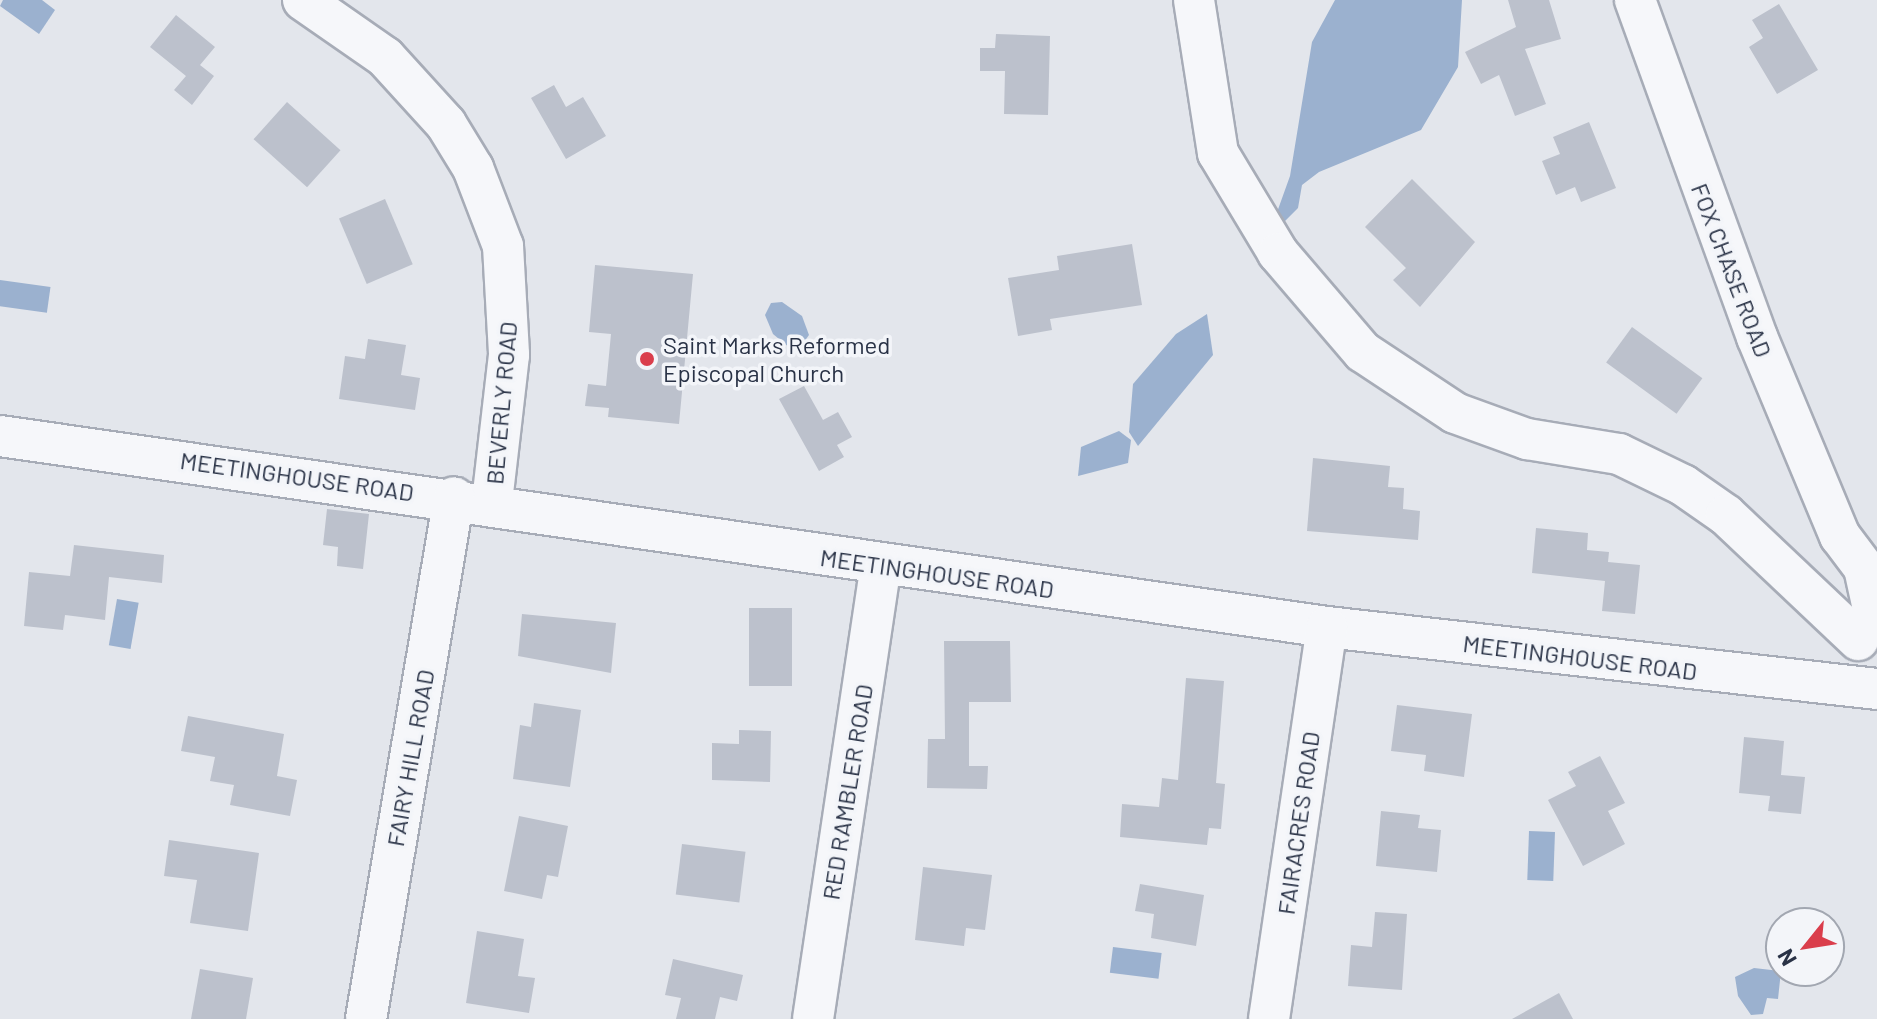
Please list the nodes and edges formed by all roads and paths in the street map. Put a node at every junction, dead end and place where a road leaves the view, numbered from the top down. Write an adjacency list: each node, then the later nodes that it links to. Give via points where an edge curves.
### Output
1 (303, 0): 5 (street, BEVERLY ROAD, via 385,57 446,124 473,168 503,246 509,355)
2 (1194, 0): 10 (street, via 1218,153 1278,253 1363,352 1455,413 1527,439 1619,454 1683,485 1726,515)
3 (1635, 0): 6 (street, FOX CHASE ROAD, via 1757,337)
4 (0, 436): 5 (street, MEETINGHOUSE ROAD)
5 (473, 500): 7 (street, MEETINGHOUSE ROAD); 12 (street, FAIRY HILL ROAD)
6 (1840, 536): 8 (street, FOX CHASE ROAD); 10 (street, FOX CHASE ROAD, via 1837,559 1853,597)
7 (881, 566): 9 (street, MEETINGHOUSE ROAD); 13 (street, RED RAMBLER ROAD)
8 (1871, 575): 10 (street, FOX CHASE ROAD)
9 (1327, 627): 11 (street, MEETINGHOUSE ROAD); 14 (street, FAIRACRES ROAD)
10 (1856, 627): 11 (street, FOX CHASE ROAD)
11 (1867, 687)
12 (366, 1019)
13 (813, 1019)
14 (1269, 1019)

